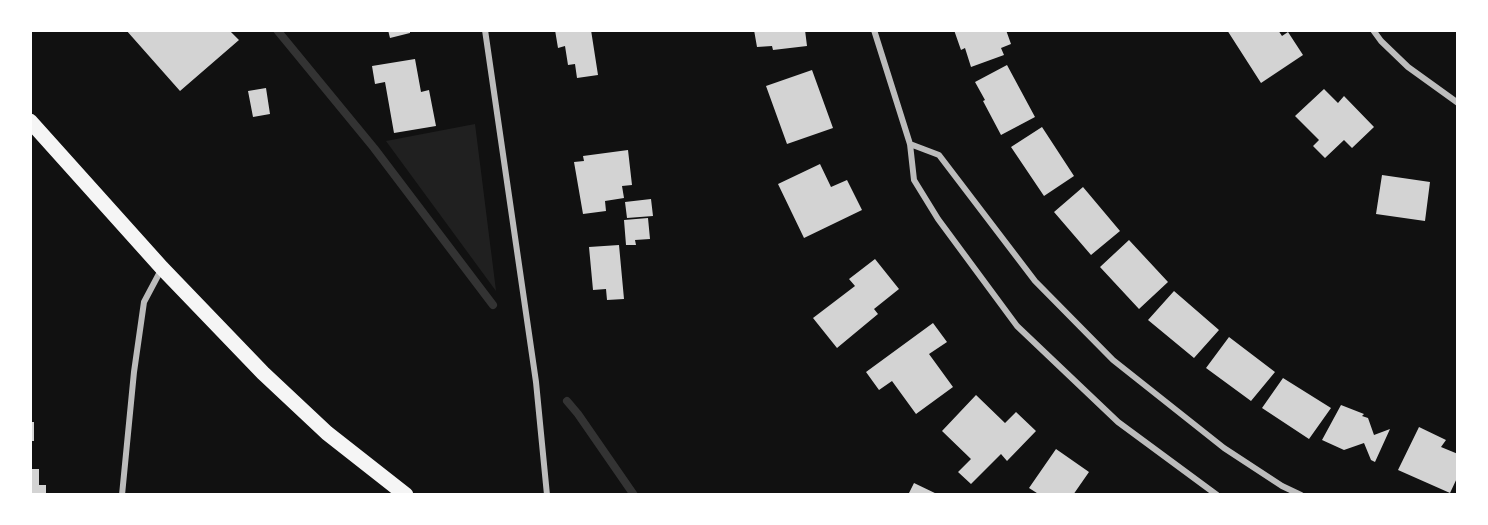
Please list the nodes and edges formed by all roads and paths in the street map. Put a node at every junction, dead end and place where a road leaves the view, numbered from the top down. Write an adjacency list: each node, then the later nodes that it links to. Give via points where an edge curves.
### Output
1 (485, 30): 10 (street, via 536,382)
2 (873, 30): 6 (street)
3 (1373, 30): 4 (street, via 1408,67)
4 (1458, 103)
5 (30, 121): 7 (main road)
6 (910, 144): 11 (street, via 914,180 1017,326 1118,422); 12 (street, via 939,155 1035,280 1113,360 1224,448)
7 (162, 268): 8 (street, via 144,302); 9 (main road, via 263,374 327,433)
8 (122, 495)
9 (406, 495)
10 (547, 495)
11 (1217, 495)
12 (1301, 495)

